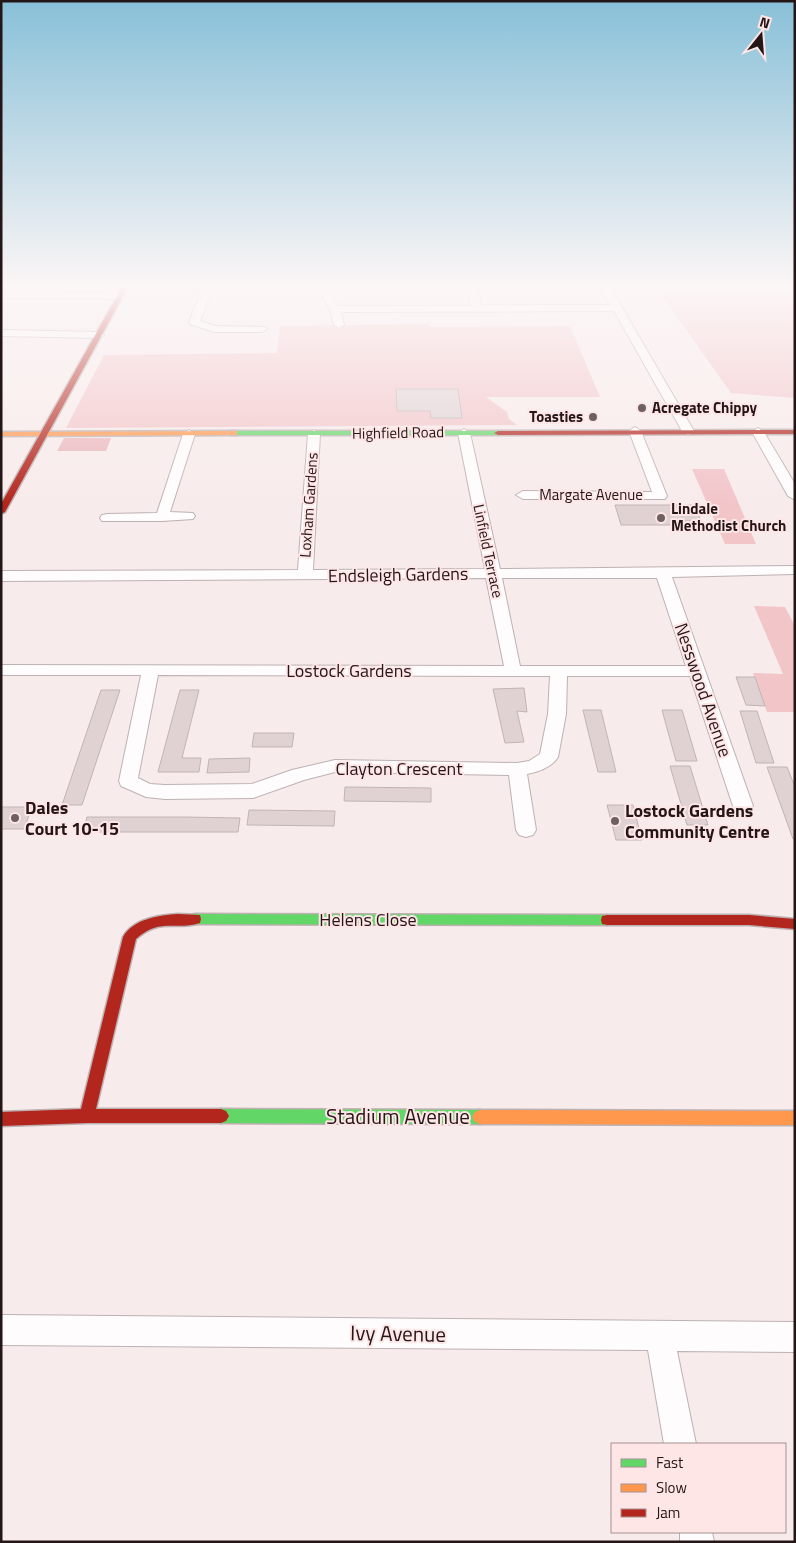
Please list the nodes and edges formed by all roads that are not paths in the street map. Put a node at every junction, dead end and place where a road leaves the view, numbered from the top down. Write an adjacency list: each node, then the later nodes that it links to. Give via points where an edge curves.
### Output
1 (86, 359): 9 (street)
2 (646, 359): 4 (street)
3 (636, 431): 4 (street, Highfield Road); 7 (street, Highfield Road); 13 (street)
4 (688, 431): 5 (street, Highfield Road)
5 (758, 432): 6 (street, Highfield Road); 14 (street)
6 (795, 432)
7 (464, 433): 11 (street, Highfield Road); 21 (street, Linfield Terrace)
8 (1, 434): 9 (street, Highfield Road)
9 (44, 434): 10 (street, Highfield Road); 15 (street)
10 (189, 434): 11 (street, Highfield Road); 17 (street)
11 (314, 434): 23 (street, Loxham Gardens)
12 (523, 495): 13 (street, Margate Avenue)
13 (660, 496)
14 (795, 496)
15 (1, 512)
16 (188, 516): 17 (street)
17 (162, 517): 18 (street)
18 (107, 518)
19 (795, 570): 20 (street, Endsleigh Gardens)
20 (663, 573): 21 (street, Endsleigh Gardens); 27 (street, Nesswood Avenue)
21 (493, 574): 23 (street, Endsleigh Gardens); 25 (street, Linfield Terrace)
22 (1, 576): 23 (street, Endsleigh Gardens)
23 (305, 576)
24 (1, 670): 28 (street, Lostock Gardens)
25 (513, 670): 26 (street, Lostock Gardens); 28 (street, Lostock Gardens)
26 (558, 670): 27 (street, Lostock Gardens); 29 (street, Clayton Crescent, via 559,692 548,757 534,766)
27 (697, 671): 30 (street, Nesswood Avenue)
28 (150, 672): 29 (street, Clayton Crescent, via 128,781 146,790 253,791 335,766)
29 (517, 769): 31 (street)
30 (744, 806)
31 (526, 830)
32 (795, 924): 33 (street, Helens Close, via 749,920 171,919 152,922 138,928 130,937)
33 (87, 1116): 34 (street, Stadium Avenue); 35 (street, Stadium Avenue)
34 (795, 1118)
35 (1, 1119)
36 (1, 1330): 37 (street, Ivy Avenue)
37 (660, 1337): 38 (street, Ivy Avenue); 39 (street)
38 (795, 1337)
39 (680, 1443)

